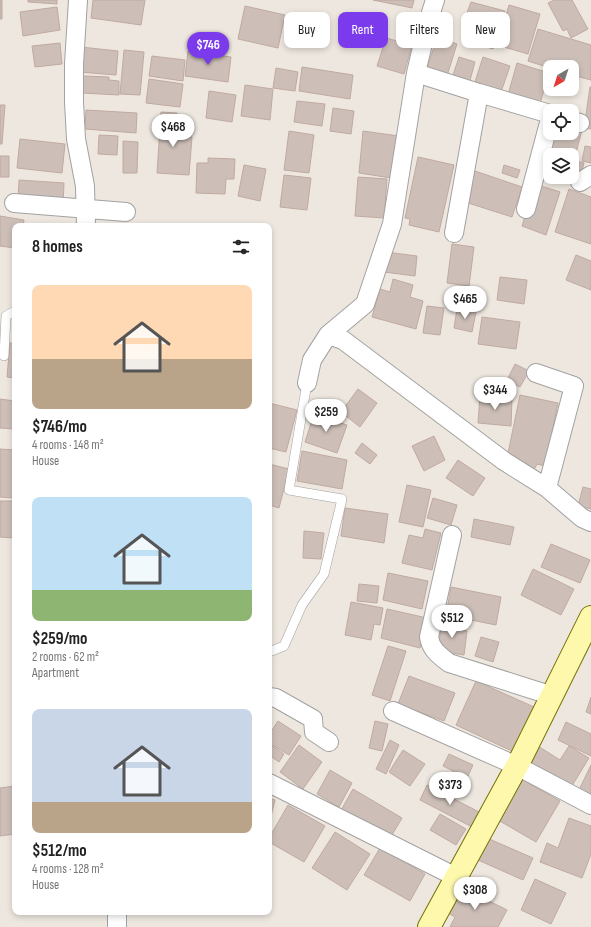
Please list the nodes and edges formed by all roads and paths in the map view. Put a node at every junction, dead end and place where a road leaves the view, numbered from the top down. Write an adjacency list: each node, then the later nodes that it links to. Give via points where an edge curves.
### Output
1 (78, 0): 10 (street, via 74,102 76,139 85,186)
2 (435, 0): 3 (street)
3 (416, 73): 4 (street); 13 (street, via 392,224 365,304)
4 (479, 93): 5 (street); 11 (street)
5 (543, 112)
6 (544, 140): 8 (street)
7 (14, 203): 10 (street)
8 (526, 209)
9 (126, 212): 10 (street)
10 (86, 218)
11 (454, 233)
12 (12, 313): 14 (lane, via 6,316)
13 (328, 335): 16 (street, via 312,360); 17 (street, via 343,340 504,461)
14 (4, 356)
15 (536, 373): 17 (street, via 574,386)
16 (307, 383): 21 (lane, via 290,490 342,499 324,574 302,605 284,646)
17 (547, 488): 18 (street, via 582,518)
18 (591, 522)
19 (452, 535): 22 (street, via 429,637 430,646 449,663)
20 (591, 618): 22 (street)
21 (272, 651)
22 (553, 696): 26 (street)
23 (272, 697): 25 (street, via 313,719 314,732)
24 (393, 711): 26 (street)
25 (329, 742)
26 (517, 766): 28 (street); 29 (street)
27 (272, 785): 29 (street)
28 (591, 805)
29 (456, 877): 32 (street)
30 (117, 915): 31 (street)
31 (118, 927)
32 (429, 927)

